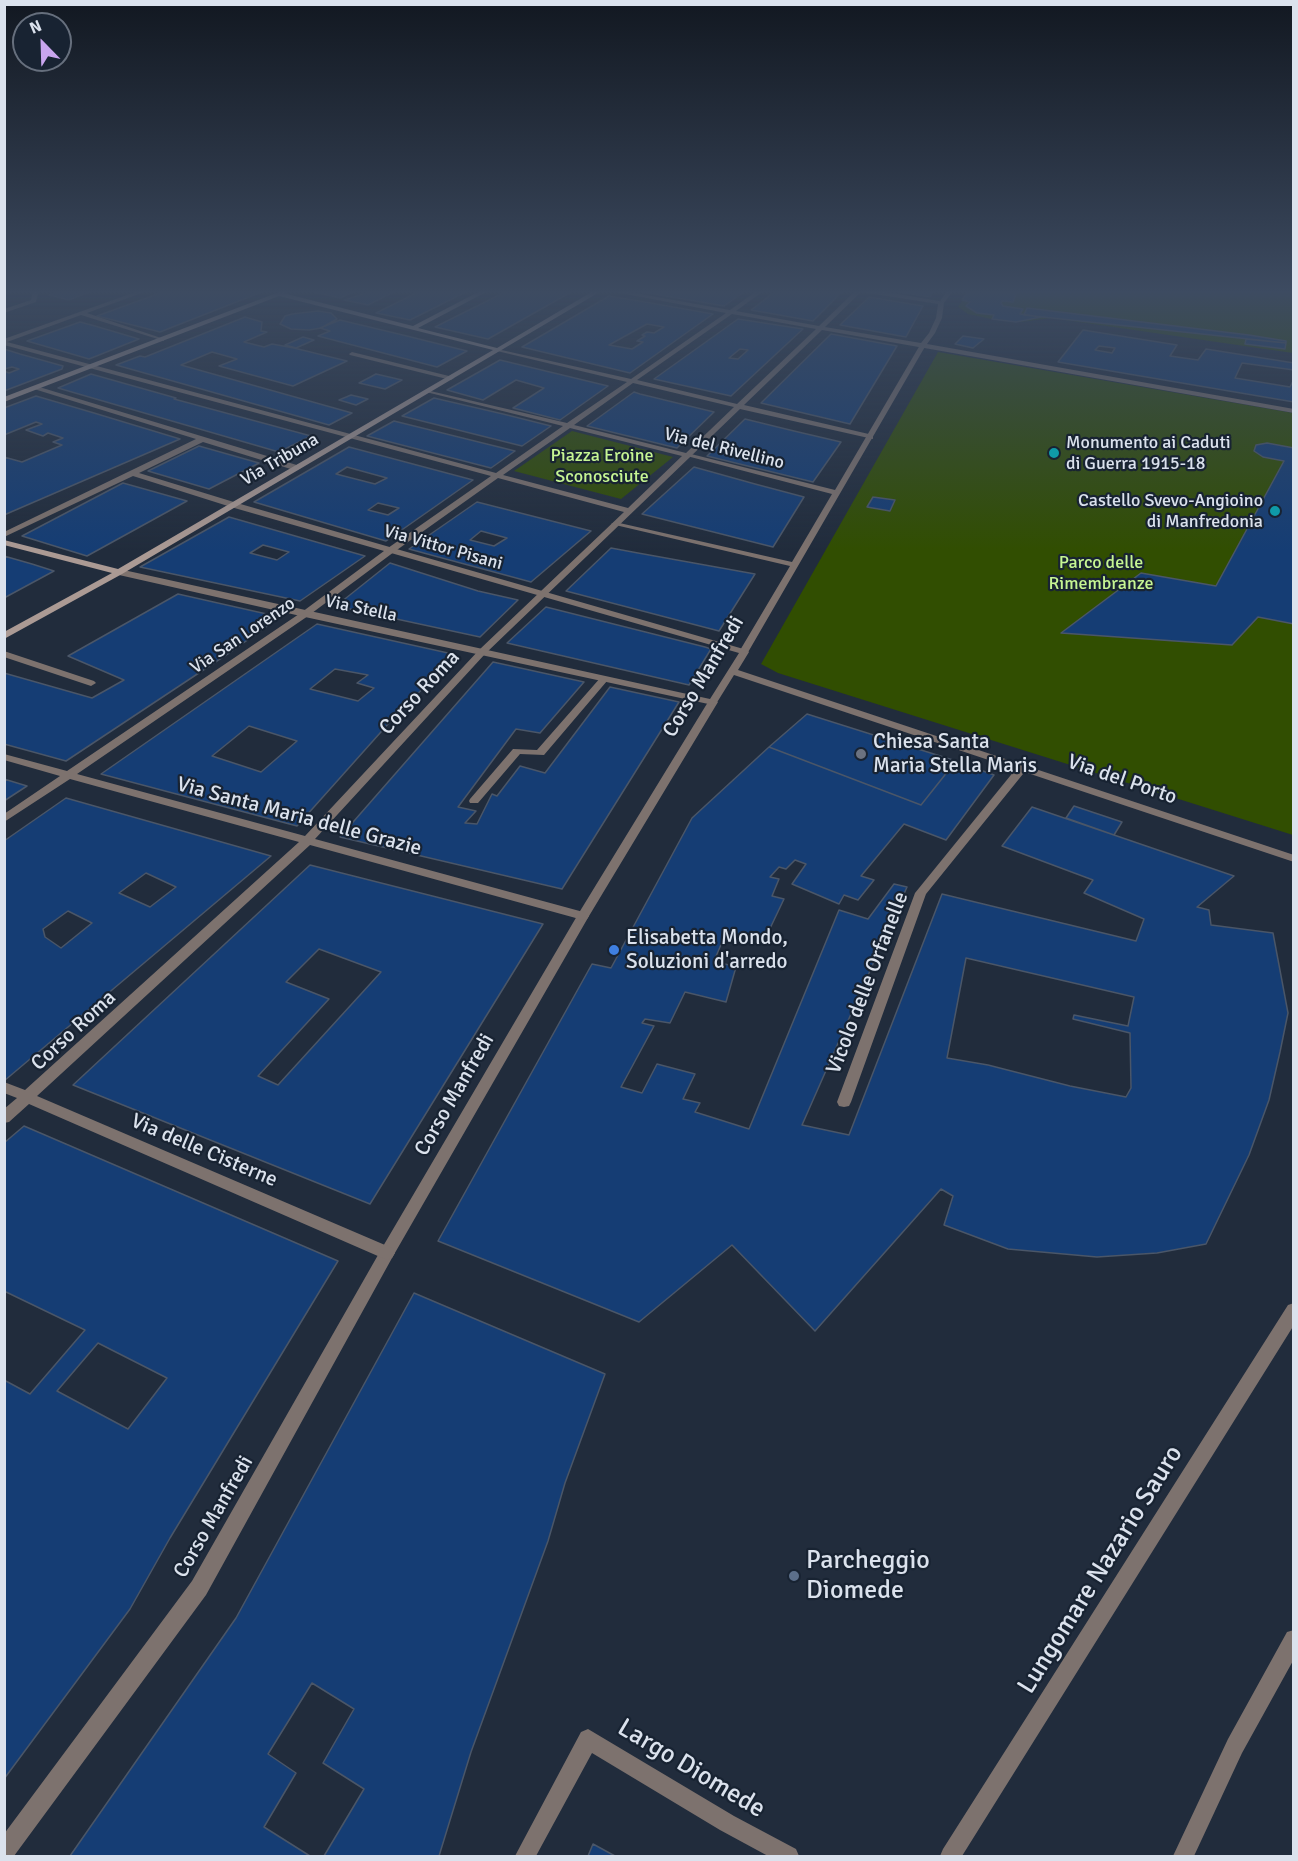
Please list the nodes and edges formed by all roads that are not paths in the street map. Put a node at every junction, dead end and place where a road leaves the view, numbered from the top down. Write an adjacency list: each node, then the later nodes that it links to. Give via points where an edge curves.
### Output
1 (66, 377): 11 (main road)
2 (129, 377): 17 (street)
3 (446, 377): 9 (street)
4 (609, 377): 10 (street)
5 (637, 377): 10 (street, Via San Lorenzo)
6 (768, 377): 14 (street, Corso Roma)
7 (905, 377): 18 (street, Corso Manfredi)
8 (1102, 377): 15 (street)
9 (451, 378): 12 (main road, Via Tribuna)
10 (630, 382): 14 (street); 16 (street, Via San Lorenzo)
11 (36, 388): 13 (main road); 19 (street)
12 (428, 391): 16 (street, Via del Rivellino); 17 (main road, Via Tribuna)
13 (4, 400)
14 (737, 407): 18 (street); 20 (street, Corso Roma)
15 (1293, 411)
16 (568, 426): 20 (street, Via del Rivellino); 23 (street, Via San Lorenzo)
17 (350, 436): 21 (main road, Via Tribuna); 23 (street)
18 (870, 437): 24 (street, Corso Manfredi)
19 (203, 439): 21 (street); 22 (street)
20 (687, 455): 24 (street, Via del Rivellino); 26 (street, Corso Roma)
21 (297, 468): 25 (main road, Via Tribuna)
22 (133, 473): 25 (street, Via Vittor Pisani); 28 (street)
23 (497, 476): 26 (street); 30 (street, Via San Lorenzo)
24 (837, 493): 31 (street, Corso Manfredi)
25 (234, 505): 30 (street, Via Vittor Pisani); 32 (main road, Via Tribuna)
26 (629, 511): 27 (street, Corso Roma)
27 (615, 524): 31 (street); 33 (street, Corso Roma)
28 (4, 535)
29 (4, 542): 32 (main road, Via Stella)
30 (391, 550): 33 (street, Via Vittor Pisani); 34 (street, Via San Lorenzo)
31 (795, 565): 37 (street, Corso Manfredi)
32 (119, 572): 34 (street, Via Stella); 35 (main road, Via Tribuna)
33 (541, 593): 36 (street, Corso Roma); 37 (street, Via Vittor Pisani)
34 (305, 614): 36 (street, Via Stella); 45 (street, Via San Lorenzo)
35 (4, 636)
36 (482, 652): 40 (street, Via Stella); 48 (street, Corso Roma)
37 (744, 652): 39 (street, Corso Manfredi)
38 (4, 654): 41 (street)
39 (732, 671): 42 (street, Corso Manfredi); 44 (street, Via del Porto)
40 (604, 679): 42 (street, Via Stella); 46 (street, via 540,753 517,751)
41 (91, 683)
42 (712, 702): 50 (street, Corso Manfredi)
43 (4, 757): 45 (street, Via Santa Maria delle Grazie)
44 (1023, 767): 49 (street, Via del Porto); 53 (street, Vicolo delle Orfanelle, via 921,893)
45 (69, 775): 47 (street, Via San Lorenzo); 48 (street, Via Santa Maria delle Grazie)
46 (474, 801)
47 (4, 819)
48 (308, 840): 50 (street, Via Santa Maria delle Grazie); 52 (street, Corso Roma)
49 (1293, 859)
50 (583, 916): 55 (street, Corso Manfredi)
51 (4, 1087): 52 (street, Via delle Cisterne)
52 (28, 1098): 54 (street, Corso Roma); 55 (street, Via delle Cisterne)
53 (844, 1102)
54 (4, 1118)
55 (387, 1254): 58 (street, Corso Manfredi, via 199,1588)
56 (1293, 1310): 61 (street, Lungomare Nazario Sauro)
57 (1293, 1639): 62 (street, via 1235,1746)
58 (4, 1852)
59 (525, 1857): 60 (street, Largo Diomede, via 588,1739)
60 (789, 1857)
61 (950, 1857)
62 (1183, 1857)

